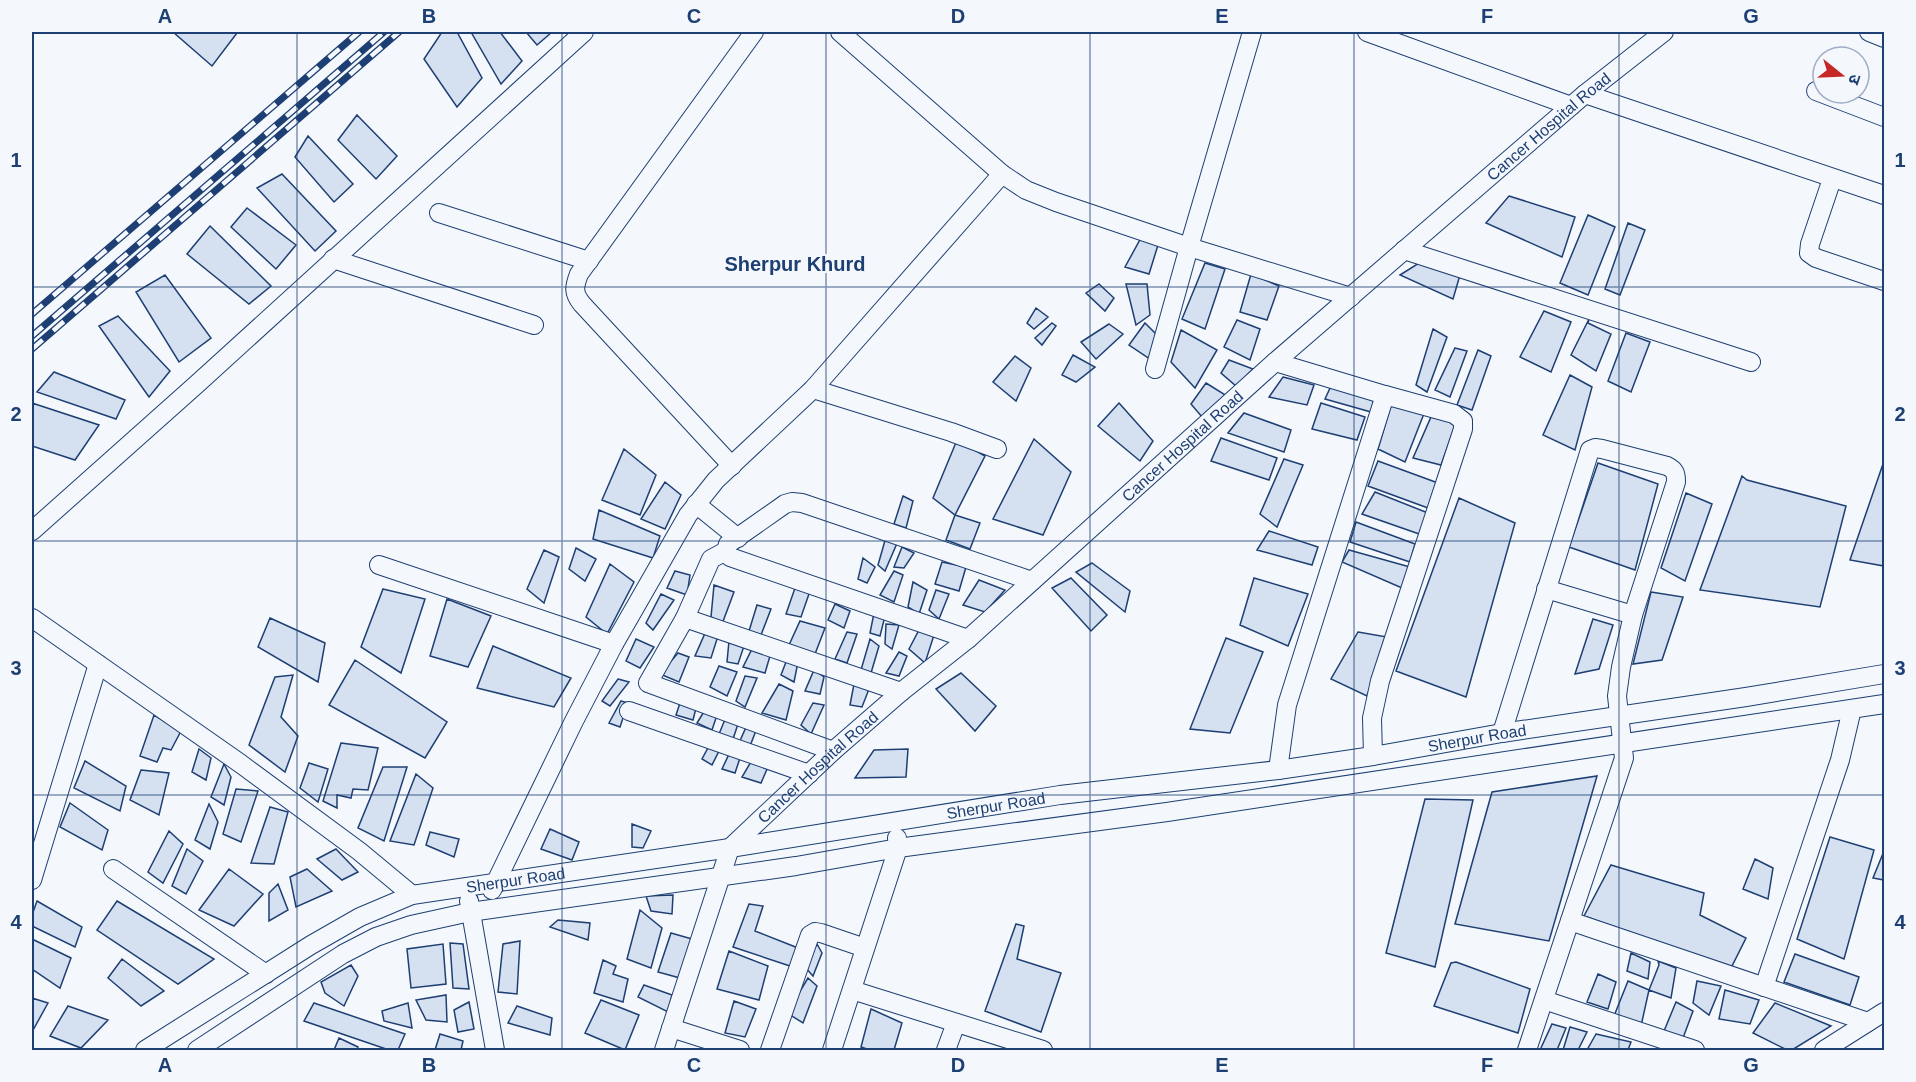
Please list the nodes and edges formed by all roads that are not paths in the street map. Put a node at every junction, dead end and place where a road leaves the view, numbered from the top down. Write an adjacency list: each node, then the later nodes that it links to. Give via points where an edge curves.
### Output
1 (584, 32): 18 (street)
2 (754, 32): 19 (street)
3 (840, 32): 12 (street)
4 (1252, 32): 16 (street)
5 (1367, 32): 9 (street)
6 (1664, 32): 9 (street, Cancer Hospital Road)
7 (1869, 32): 8 (street)
8 (1884, 38)
9 (1578, 100): 13 (street); 17 (street, Cancer Hospital Road)
10 (1853, 105): 11 (street)
11 (1884, 117)
12 (1002, 174): 16 (street, via 1026,190); 26 (street)
13 (1832, 178): 14 (street); 20 (street, via 1809,253)
14 (1884, 195)
15 (439, 213): 19 (street)
16 (1189, 247): 21 (street); 25 (street)
17 (1404, 250): 21 (street, Cancer Hospital Road); 24 (street)
18 (333, 259): 22 (street); 31 (street)
19 (589, 261): 29 (street, via 577,280 575,295)
20 (1884, 281)
21 (1350, 297): 23 (street, Cancer Hospital Road)
22 (534, 325)
23 (1275, 362): 27 (street); 34 (street, Cancer Hospital Road)
24 (1751, 362)
25 (1155, 369)
26 (813, 389): 28 (street); 29 (street)
27 (1385, 395): 53 (street, via 1454,414 1463,422 1463,429 1380,681 1372,718); 54 (street, via 1287,705)
28 (997, 449)
29 (732, 466): 30 (street)
30 (696, 504): 32 (street); 40 (street)
31 (32, 531)
32 (732, 545): 34 (street, via 785,504 802,503); 38 (street, via 711,559); 39 (street, via 730,556)
33 (379, 565): 40 (street)
34 (1032, 581): 39 (street, Cancer Hospital Road)
35 (1546, 589): 36 (street); 36 (street, via 1590,450 1602,449 1667,466 1674,469 1676,482); 50 (street)
36 (1633, 615): 49 (street, via 1617,696)
37 (32, 618): 41 (street)
38 (685, 618): 44 (street); 52 (street, via 648,683)
39 (968, 639): 44 (street, Cancer Hospital Road)
40 (614, 644): 62 (street)
41 (98, 664): 61 (street); 64 (street, via 241,764)
42 (1884, 674): 43 (street, Sherpur Road)
43 (1823, 684): 48 (street); 49 (street, Sherpur Road)
44 (901, 692): 52 (street, Cancer Hospital Road)
45 (1884, 704): 46 (street, Sherpur Road)
46 (1852, 709): 48 (street, Sherpur Road); 69 (street, via 1840,760)
47 (629, 711): 55 (street)
48 (1828, 712): 51 (street, Sherpur Road)
49 (1619, 717): 50 (street, Sherpur Road); 51 (street)
50 (1502, 733): 53 (street, Sherpur Road)
51 (1622, 742): 58 (street, Sherpur Road, via 1167,812); 66 (street, via 1624,758)
52 (833, 752): 55 (street, Cancer Hospital Road)
53 (1373, 756): 54 (street, Sherpur Road)
54 (1278, 770): 56 (street, Sherpur Road, via 1060,795)
55 (809, 774): 57 (street, Cancer Hospital Road)
56 (896, 821): 57 (street, Sherpur Road); 58 (street)
57 (730, 848): 60 (street, Cancer Hospital Road); 62 (street, Sherpur Road)
58 (898, 848): 60 (street, Sherpur Road); 67 (street)
59 (113, 868): 68 (street)
60 (720, 876): 65 (street, Sherpur Road); 75 (street, Cancer Hospital Road)
61 (32, 880)
62 (494, 883): 63 (street, Sherpur Road); 65 (street)
63 (467, 887): 64 (street, Sherpur Road); 65 (street)
64 (412, 895): 68 (street, Sherpur Road, via 360,917)
65 (478, 910): 77 (street, Sherpur Road, via 376,937 343,954); 78 (street)
66 (1570, 921): 69 (street); 71 (street)
67 (866, 948): 70 (street); 81 (street, via 820,933 810,935)
68 (266, 974): 76 (street, Sherpur Road)
69 (1764, 987): 73 (street)
70 (852, 990): 74 (street); 82 (street)
71 (1544, 1000): 85 (street); 86 (street)
72 (1884, 1012): 73 (street)
73 (1868, 1022): 87 (street)
74 (956, 1023): 83 (street); 84 (street)
75 (671, 1028): 79 (street, Cancer Hospital Road); 80 (street)
76 (145, 1050)
77 (197, 1050)
78 (495, 1050)
79 (664, 1050)
80 (740, 1050)
81 (770, 1050)
82 (832, 1050)
83 (946, 1050)
84 (1043, 1050)
85 (1527, 1050)
86 (1695, 1050)
87 (1824, 1050)

